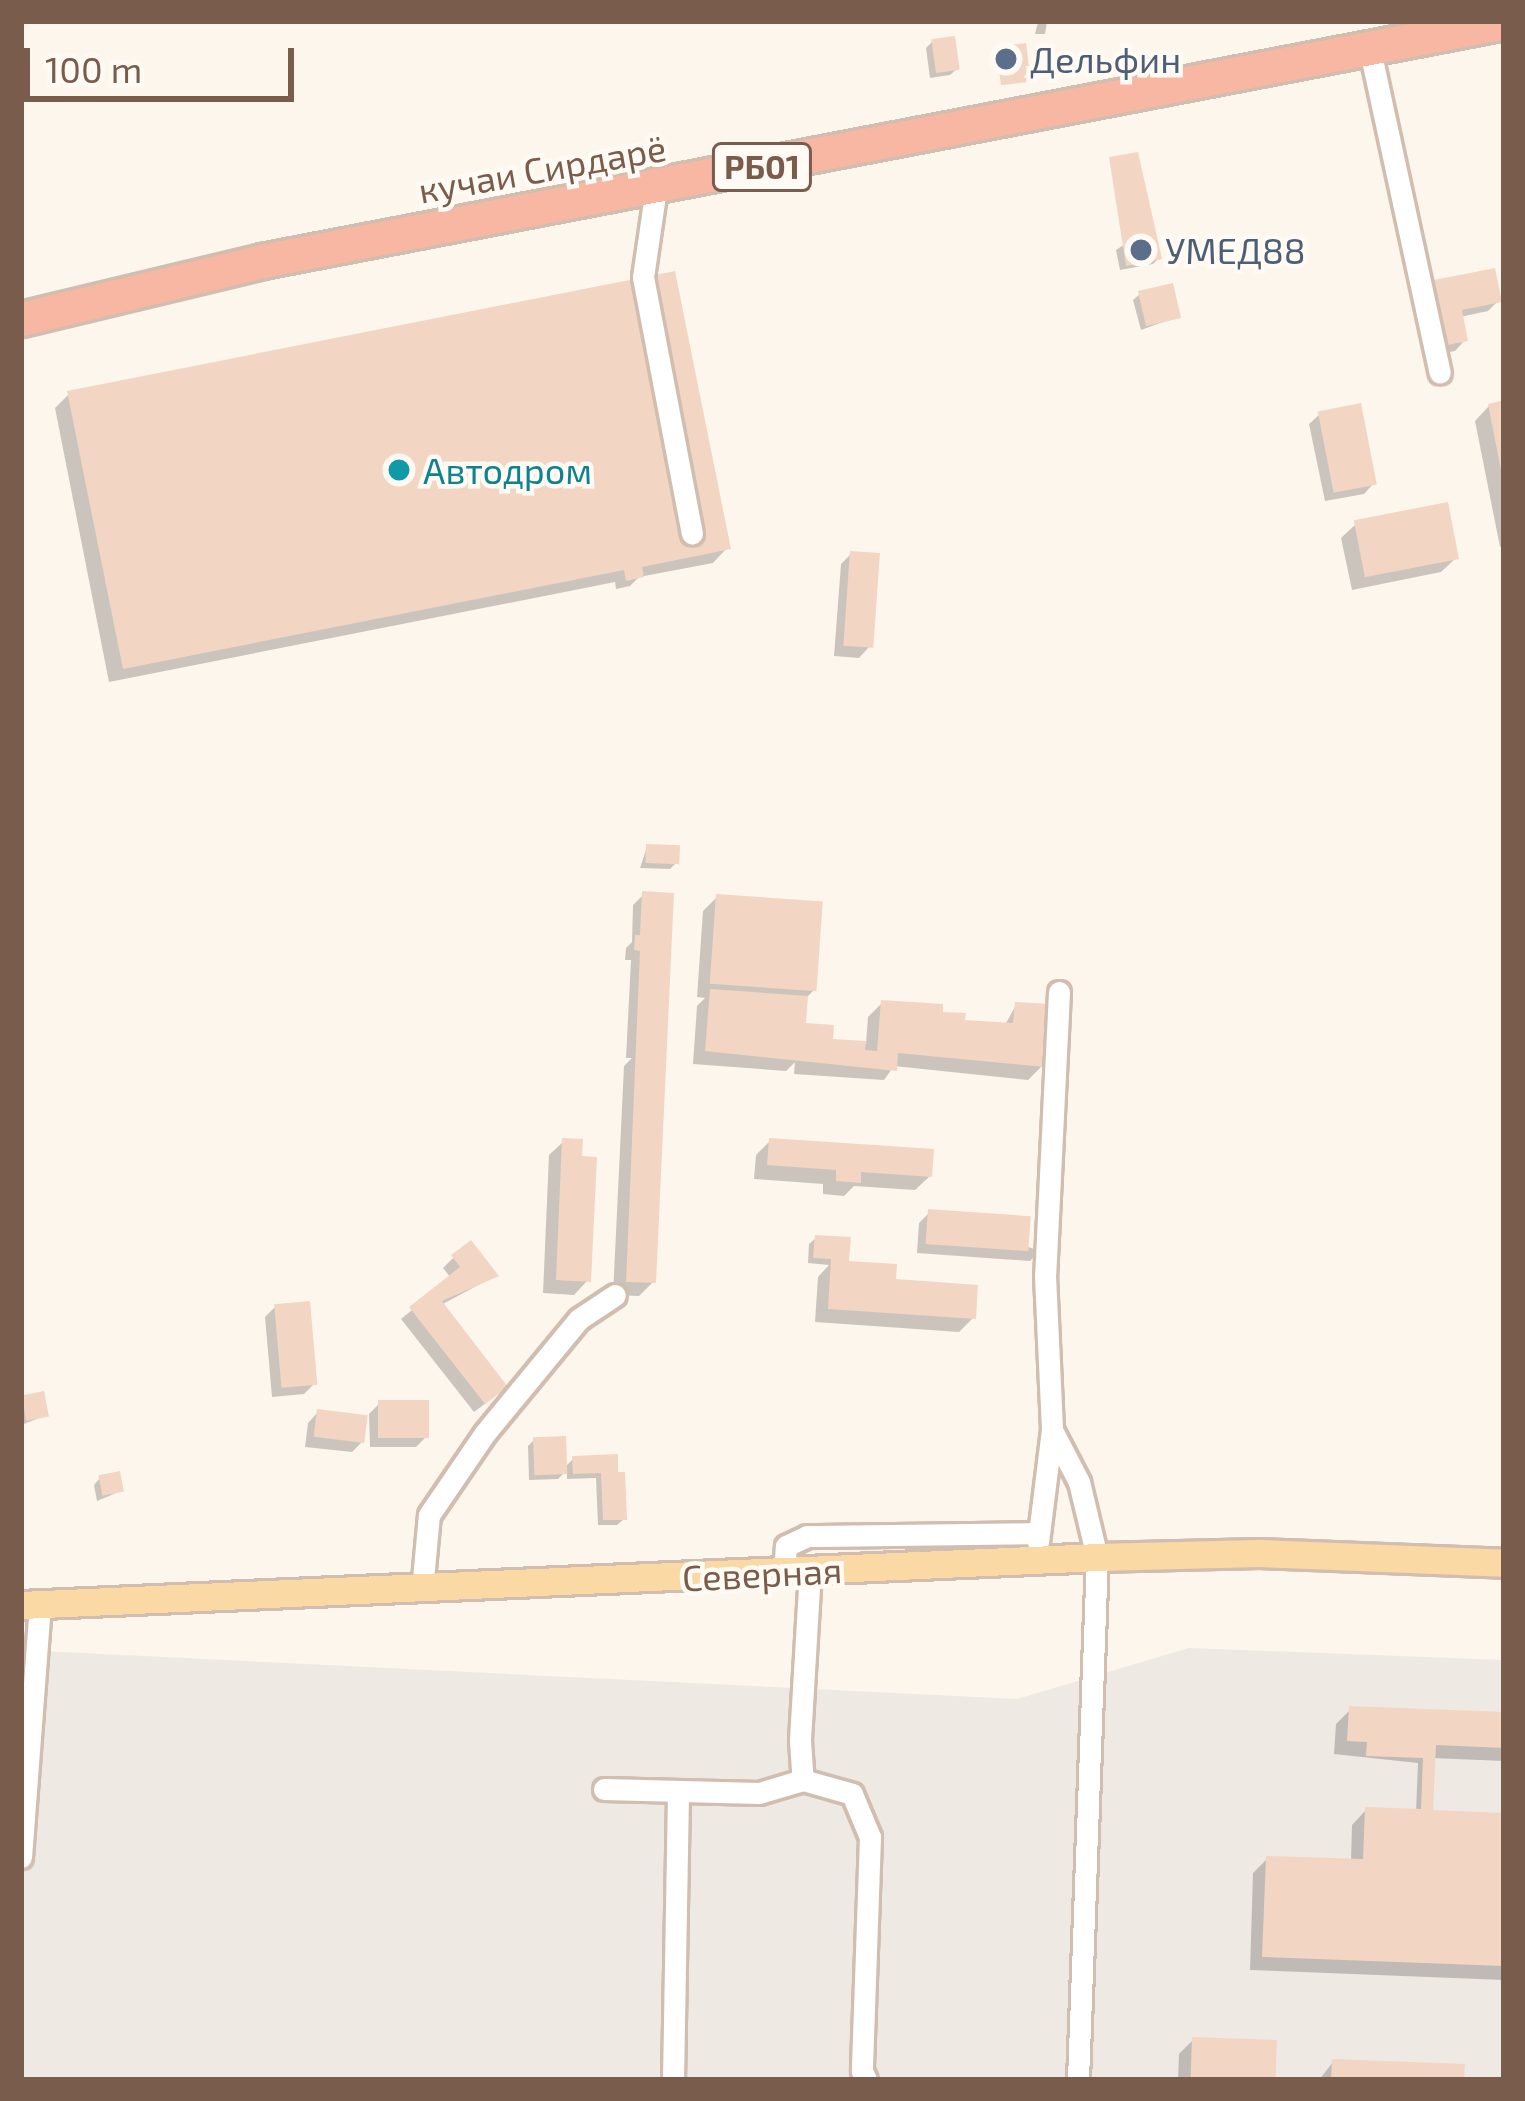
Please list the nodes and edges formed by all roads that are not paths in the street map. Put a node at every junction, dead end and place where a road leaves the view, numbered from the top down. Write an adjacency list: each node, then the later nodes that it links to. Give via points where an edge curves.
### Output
1 (1426, 21): 3 (highway, РБ01)
2 (1504, 22): 3 (highway, кучаи Сирдарё / РБ01)
3 (1367, 41): 4 (highway, кучаи Сирдарё / РБ01); 7 (street)
4 (656, 179): 5 (highway, РБ01, via 256,242); 6 (highway, кучаи Сирдарё / РБ01); 8 (street, via 643,278)
5 (21, 296)
6 (21, 320)
7 (1439, 373)
8 (692, 533)
9 (1059, 992): 11 (street, via 1045,1275)
10 (615, 1295): 16 (street, via 579,1319 429,1515)
11 (1052, 1430): 12 (street); 13 (street, via 1079,1482)
12 (1038, 1546): 13 (main road, Северная); 15 (main road, Северная)
13 (1097, 1557): 14 (main road, Северная, via 1259,1553); 24 (street)
14 (1504, 1563)
15 (797, 1572): 16 (main road, Северная); 18 (street)
16 (422, 1590): 17 (main road, Северная)
17 (30, 1605): 21 (street)
18 (803, 1780): 20 (street, via 759,1792); 23 (street, via 852,1794 870,1837)
19 (604, 1789): 20 (street)
20 (678, 1793): 22 (street)
21 (21, 1857)
22 (673, 2080)
23 (866, 2080)
24 (1078, 2080)

